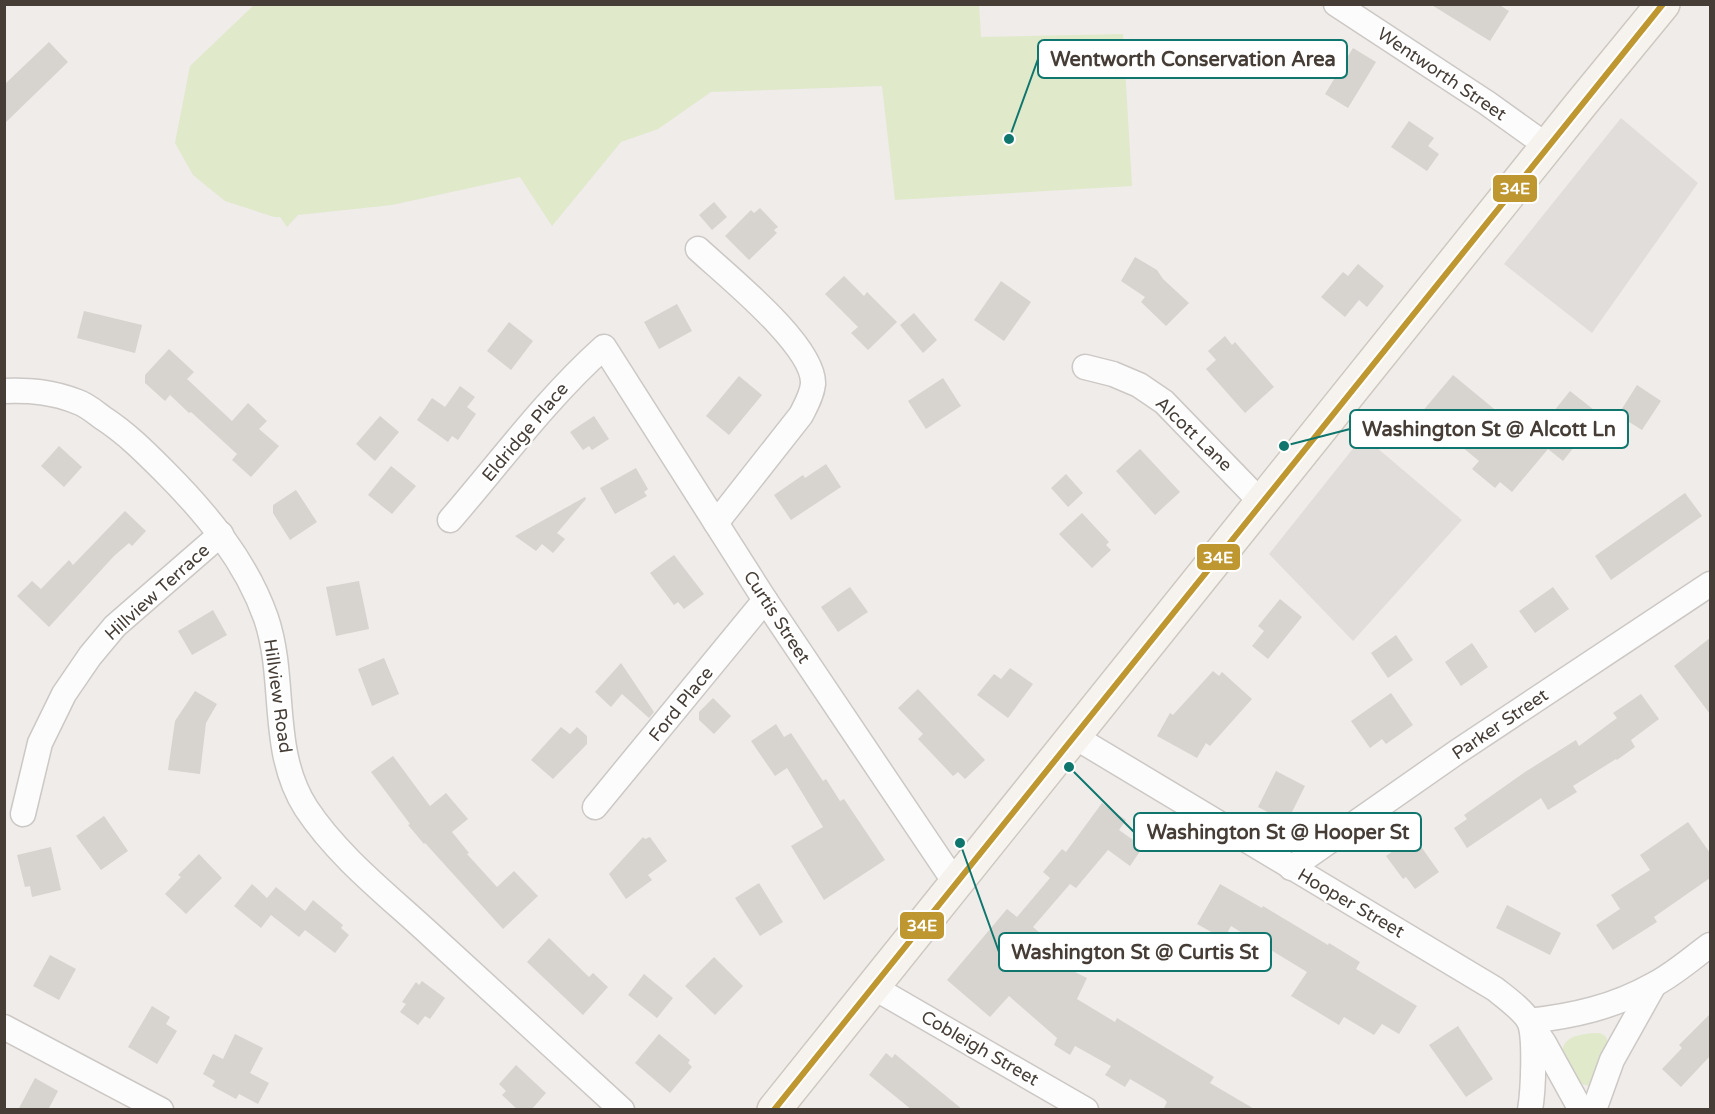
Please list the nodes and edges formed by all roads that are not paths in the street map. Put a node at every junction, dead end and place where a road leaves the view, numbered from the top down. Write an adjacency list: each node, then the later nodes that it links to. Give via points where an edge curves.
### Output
1 (1336, 4): 3 (street, Wentworth Street)
2 (1663, 4): 3 (main road)
3 (1547, 146): 8 (main road)
4 (698, 249): 10 (street, via 789,337 803,354 813,384 801,415)
5 (604, 347): 9 (street, Eldridge Place, via 536,415); 10 (street, Curtis Street)
6 (1085, 368): 8 (street, Alcott Lane, via 1139,385 1164,402)
7 (4, 391): 11 (street, Hillview Road, via 34,390 80,402 126,433 196,503)
8 (1261, 501): 14 (main road)
9 (450, 520)
10 (716, 523): 13 (street, Curtis Street)
11 (221, 534): 16 (street, Hillview Terrace, via 115,626 90,656 64,694 40,742); 25 (street, Hillview Road, via 266,619 284,755 305,806 367,877)
12 (1710, 584): 17 (street, Parker Street)
13 (765, 600): 15 (street, Ford Place); 18 (street, Curtis Street)
14 (1075, 737): 17 (street, Hooper Street); 18 (main road)
15 (596, 807)
16 (24, 814)
17 (1291, 868): 22 (street, Hooper Street, via 1489,984)
18 (956, 884): 21 (main road)
19 (1710, 945): 20 (street)
20 (1654, 985): 22 (street, via 1600,1009); 30 (street, via 1612,1060)
21 (873, 987): 26 (main road); 27 (street, Cobleigh Street)
22 (1529, 1021): 28 (street, via 1533,1052); 29 (street, Hooper Street)
23 (4, 1028): 24 (street)
24 (161, 1110)
25 (622, 1110)
26 (774, 1110)
27 (1086, 1110)
28 (1530, 1110)
29 (1581, 1110)
30 (1594, 1110)

